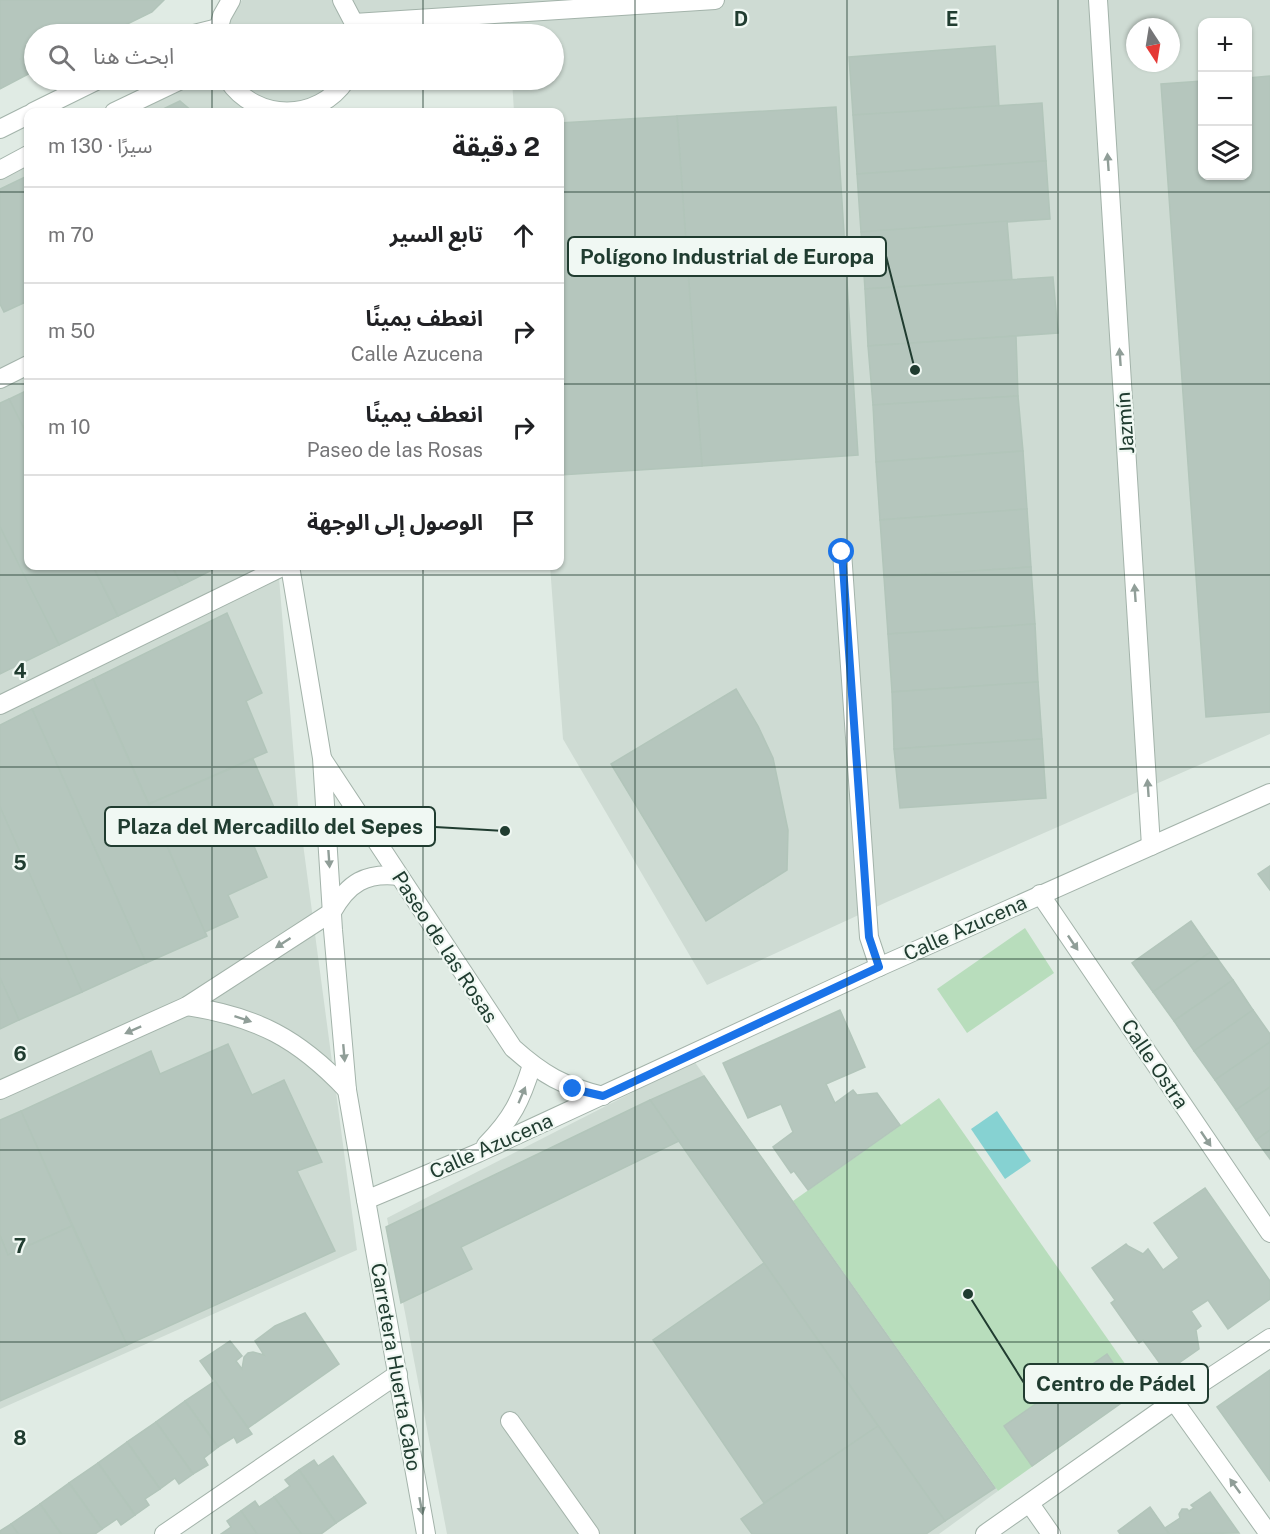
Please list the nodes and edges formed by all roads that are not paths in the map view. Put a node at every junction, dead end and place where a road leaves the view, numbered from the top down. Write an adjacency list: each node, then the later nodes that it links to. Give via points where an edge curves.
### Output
1 (231, 0): 6 (street)
2 (342, 0): 7 (street)
3 (715, 0): 5 (street)
4 (1098, 0): 29 (street, Jazmín, one-way to 4)
5 (560, 5): 8 (street)
6 (220, 24)
7 (353, 24)
8 (398, 24)
9 (78, 90): 13 (street)
10 (161, 90): 14 (street)
11 (237, 90): 15 (street)
12 (337, 90): 16 (street)
13 (41, 108)
14 (122, 108)
15 (259, 108)
16 (308, 108)
17 (24, 117): 18 (street)
18 (0, 129)
19 (24, 157): 20 (street)
20 (0, 170)
21 (24, 367): 22 (street)
22 (0, 379)
23 (842, 552): 33 (street, via 869,937)
24 (276, 570): 26 (street)
25 (291, 570): 27 (street, Paseo de las Rosas)
26 (0, 705)
27 (322, 758): 30 (street, Paseo de las Rosas); 32 (street, Paseo de las Rosas, one-way to 32)
28 (1270, 793): 29 (street, Calle Azucena)
29 (1151, 846): 31 (street, Calle Azucena)
30 (399, 876): 32 (street, via 382,874 352,885); 35 (street, Paseo de las Rosas, via 492,1019)
31 (1040, 894): 33 (street, Calle Azucena); 41 (street, Calle Ostra, one-way to 41)
32 (332, 912): 34 (street, one-way to 34); 37 (street, Paseo de las Rosas, one-way to 37)
33 (879, 967): 38 (street, Calle Azucena)
34 (187, 1006): 36 (street, one-way to 36); 37 (street, one-way to 37, via 247,1019 275,1032 302,1048)
35 (532, 1065): 38 (street, Paseo de las Rosas, via 573,1089); 39 (street, one-way to 35, via 503,1128 521,1098)
36 (0, 1090)
37 (347, 1090): 40 (street, Paseo de las Rosas)
38 (603, 1096): 39 (street, Calle Azucena)
39 (478, 1153): 40 (street, Calle Azucena)
40 (366, 1200): 43 (street, Carretera Huerta Cabo)
41 (1270, 1233)
42 (1270, 1338): 44 (street)
43 (398, 1374): 47 (street); 48 (street, Carretera Huerta Cabo, one-way to 48)
44 (1174, 1401): 46 (street); 52 (street, one-way to 44)
45 (510, 1421): 49 (street)
46 (1030, 1504): 50 (street); 51 (street)
47 (164, 1534)
48 (426, 1534)
49 (590, 1534)
50 (985, 1534)
51 (1051, 1534)
52 (1269, 1534)

